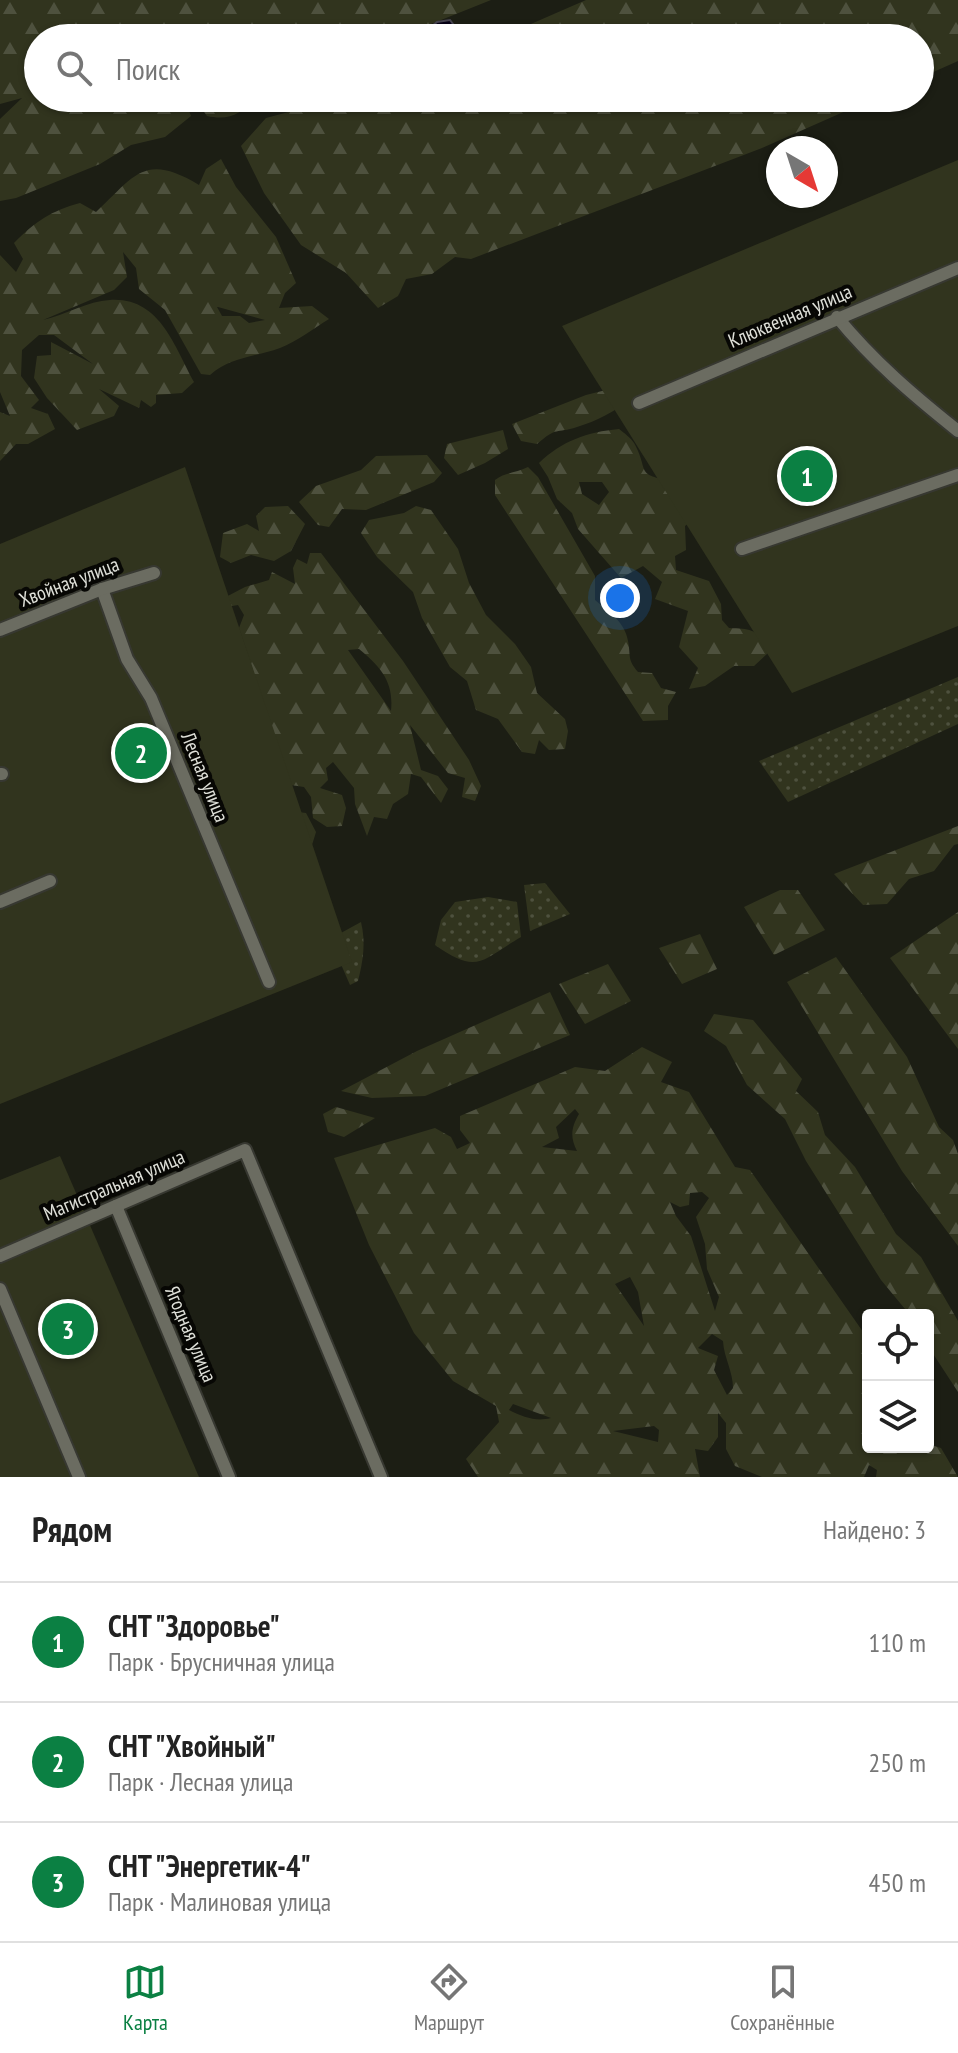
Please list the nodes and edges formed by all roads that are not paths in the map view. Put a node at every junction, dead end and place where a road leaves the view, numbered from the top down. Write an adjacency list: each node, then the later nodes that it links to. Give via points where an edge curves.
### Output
1 (958, 268): 2 (street, Клюквенная улица)
2 (837, 317): 3 (street, Клюквенная улица); 4 (street, via 891,377)
3 (639, 403)
4 (958, 431)
5 (958, 475): 6 (street)
6 (742, 549)
7 (154, 573): 8 (street, Хвойная улица)
8 (102, 589): 9 (street, Хвойная улица); 12 (street, Лесная улица, via 127,659 151,698)
9 (0, 630)
10 (50, 881): 11 (street)
11 (0, 902)
12 (269, 982)
13 (116, 1206): 14 (street, Магистральная улица); 17 (street, Ягодная улица); 18 (street, Магистральная улица, via 245,1150)
14 (0, 1256)
15 (0, 1289): 16 (street)
16 (79, 1477)
17 (229, 1477)
18 (381, 1477)

